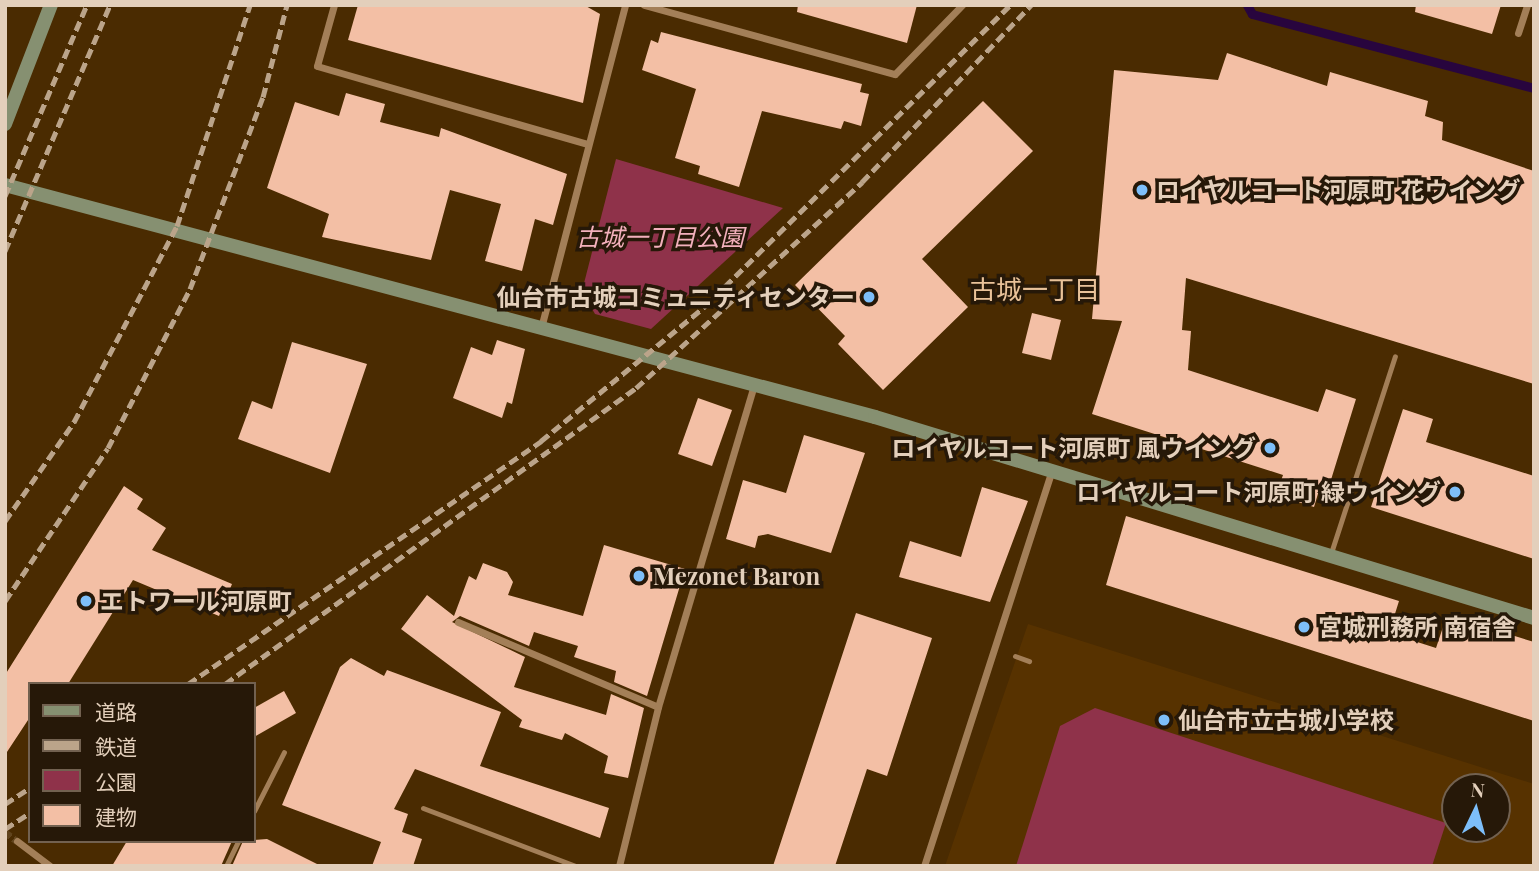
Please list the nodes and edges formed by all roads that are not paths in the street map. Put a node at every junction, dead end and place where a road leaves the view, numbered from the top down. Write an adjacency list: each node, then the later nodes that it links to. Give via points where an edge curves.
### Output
1 (51, 5): 8 (street)
2 (334, 5): 9 (street, via 317,66)
3 (625, 5): 9 (street)
4 (643, 5): 5 (street, via 895,74)
5 (962, 5)
6 (1527, 5): 7 (street)
7 (1518, 33)
8 (5, 124)
9 (588, 144): 11 (street)
10 (5, 185): 11 (street)
11 (542, 324): 13 (street)
12 (1395, 356): 15 (lane)
13 (755, 384): 14 (street); 20 (street)
14 (1052, 469): 15 (street); 30 (street)
15 (1330, 556): 16 (street)
16 (1534, 618)
17 (458, 622): 20 (street)
18 (1014, 656): 19 (lane)
19 (1029, 661)
20 (658, 707): 29 (street)
21 (284, 752): 22 (lane)
22 (256, 807)
23 (423, 808): 28 (lane)
24 (17, 841): 26 (street)
25 (237, 843): 27 (lane)
26 (44, 865)
27 (226, 866)
28 (576, 866)
29 (619, 866)
30 (924, 866)

